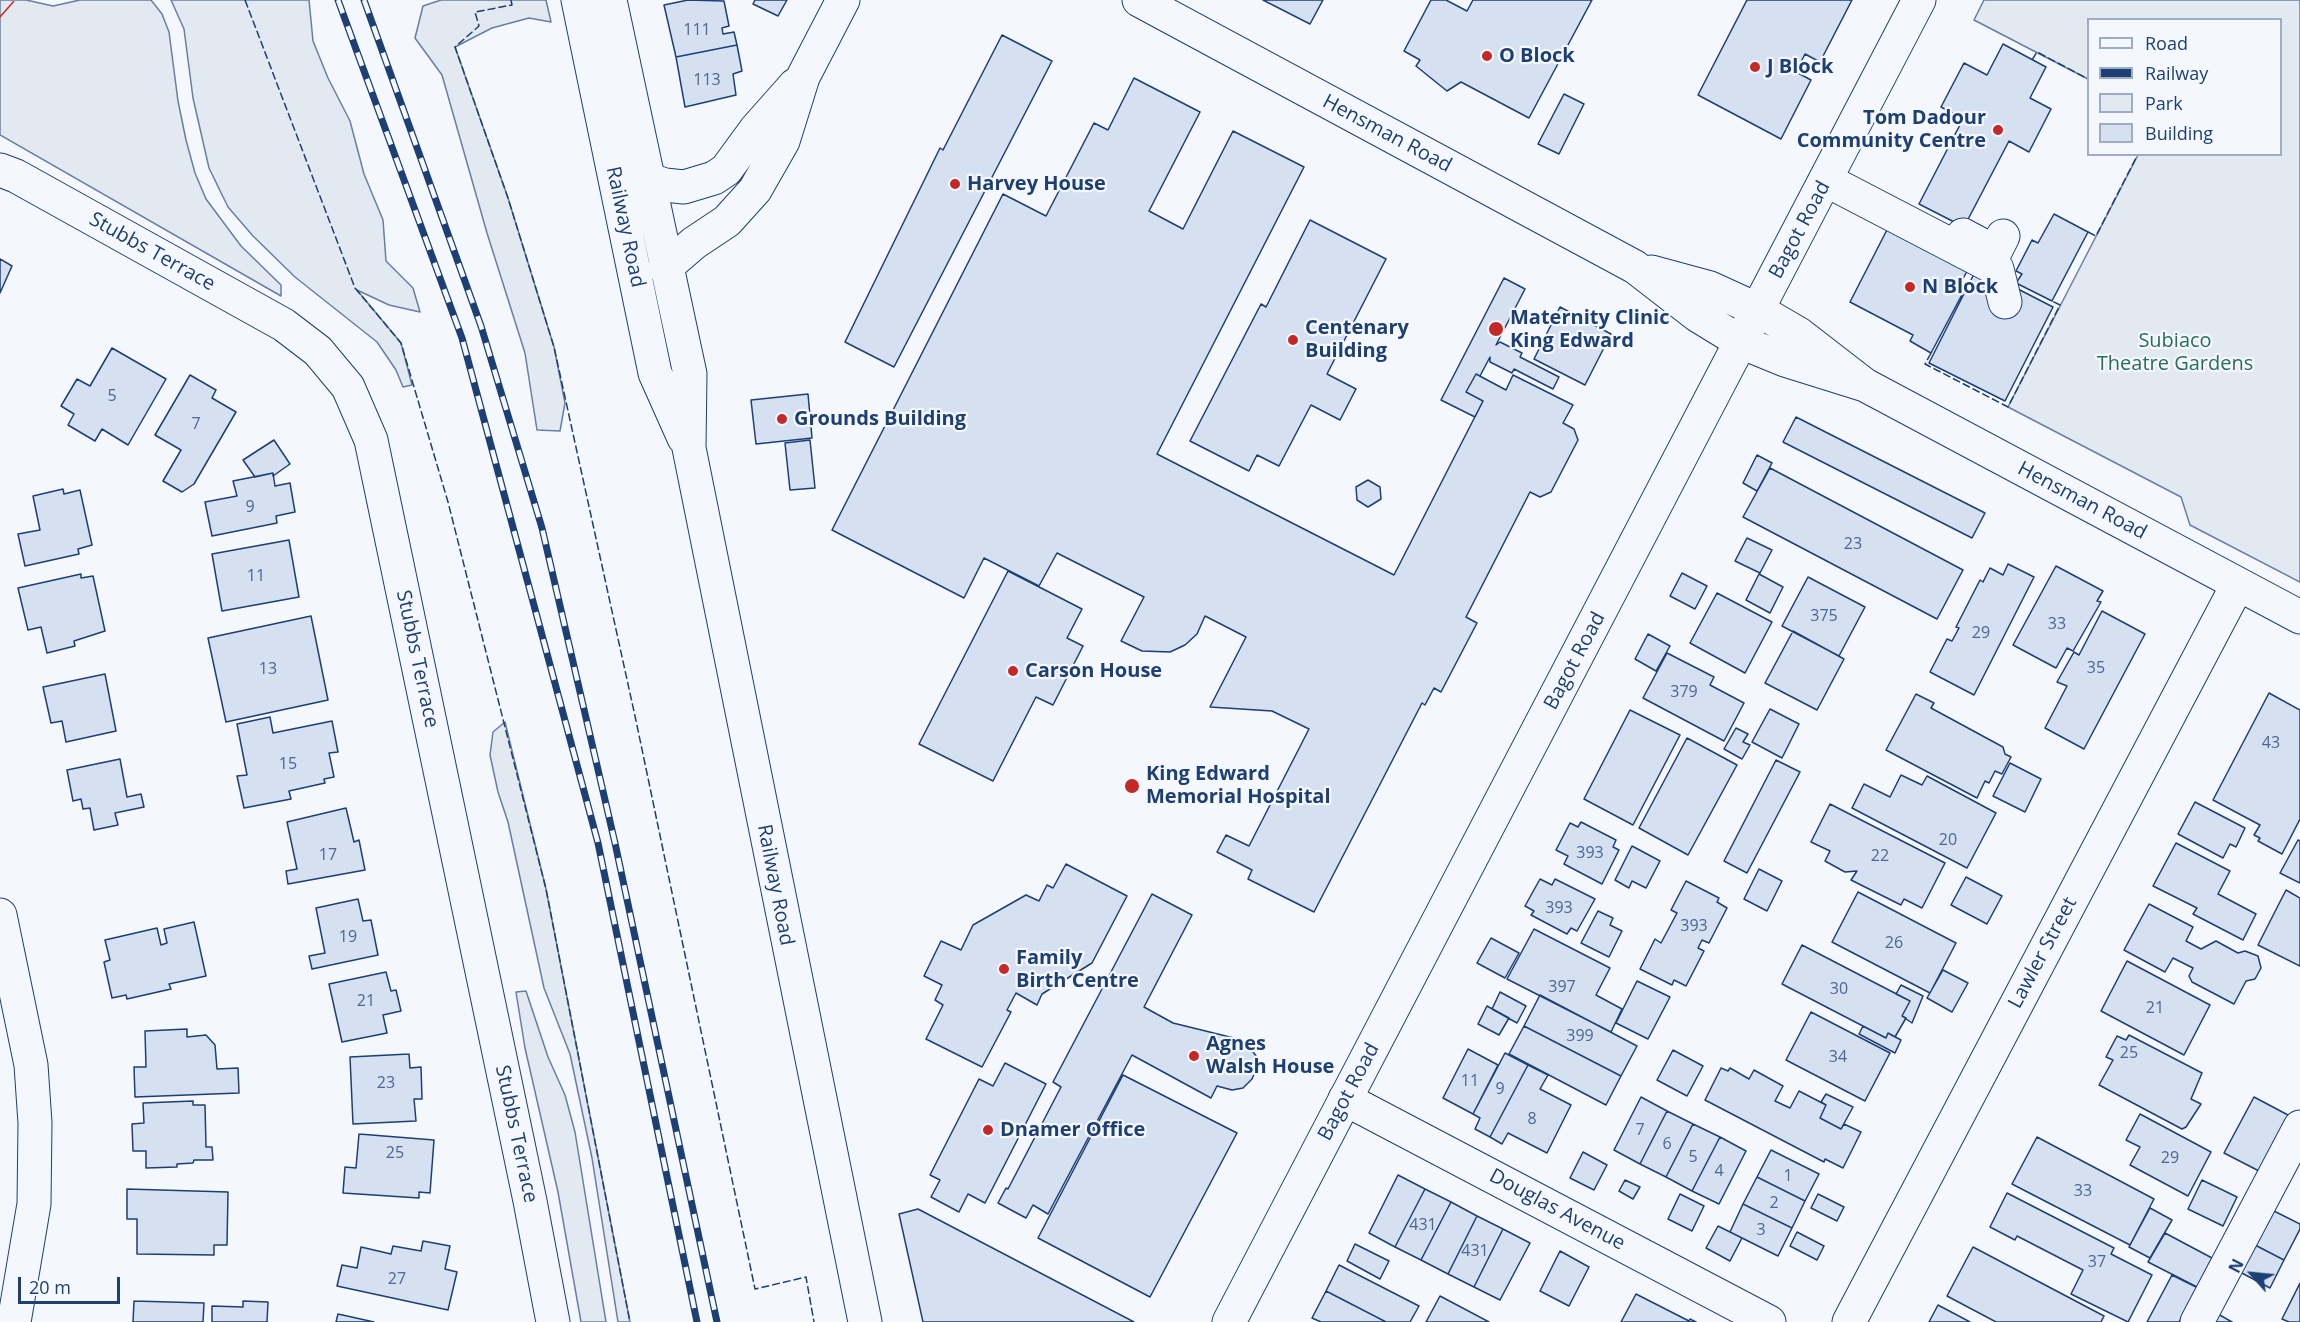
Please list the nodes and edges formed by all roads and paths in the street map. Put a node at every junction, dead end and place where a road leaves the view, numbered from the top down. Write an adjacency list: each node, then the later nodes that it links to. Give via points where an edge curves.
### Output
1 (578, 0): 18 (street, Railway Road, via 655,374)
2 (610, 0): 8 (street, Railway Road)
3 (843, 0): 6 (street)
4 (1139, 0): 12 (street, Hensman Road)
5 (1920, 0): 9 (street, Bagot Road)
6 (803, 76): 8 (street, via 726,170 714,178 684,187); 13 (street, via 783,141 755,190 727,221)
7 (5, 170): 25 (street, Stubbs Terrace, via 284,325 318,351 348,387 371,440)
8 (647, 179): 13 (street, Railway Road)
9 (1826, 180): 10 (street); 15 (street, Bagot Road)
10 (1906, 221): 11 (street, via 1928,217 1995,252); 14 (street, via 1997,269)
11 (2003, 236)
12 (1635, 267): 15 (street, Hensman Road, via 1710,288); 16 (street, Hensman Road, via 1696,315)
13 (665, 268): 18 (street, Railway Road, via 690,374)
14 (2005, 302)
15 (1758, 310): 16 (street, Bagot Road); 17 (street, Hensman Road, via 1799,334)
16 (1741, 342): 17 (street, Hensman Road); 22 (street, Bagot Road)
17 (1864, 385): 19 (street, Hensman Road)
18 (688, 448): 26 (street, Railway Road)
19 (2238, 584): 20 (street, Hensman Road); 29 (street, Lawler Street)
20 (2300, 617)
21 (0, 915): 24 (street, via 31,1065 34,1123 34,1204)
22 (1346, 1099): 27 (street, Bagot Road); 28 (street, Douglas Avenue)
23 (2300, 1127): 30 (street)
24 (14, 1322)
25 (553, 1322)
26 (864, 1322)
27 (1229, 1322)
28 (1769, 1322)
29 (1849, 1322)
30 (2197, 1322)

